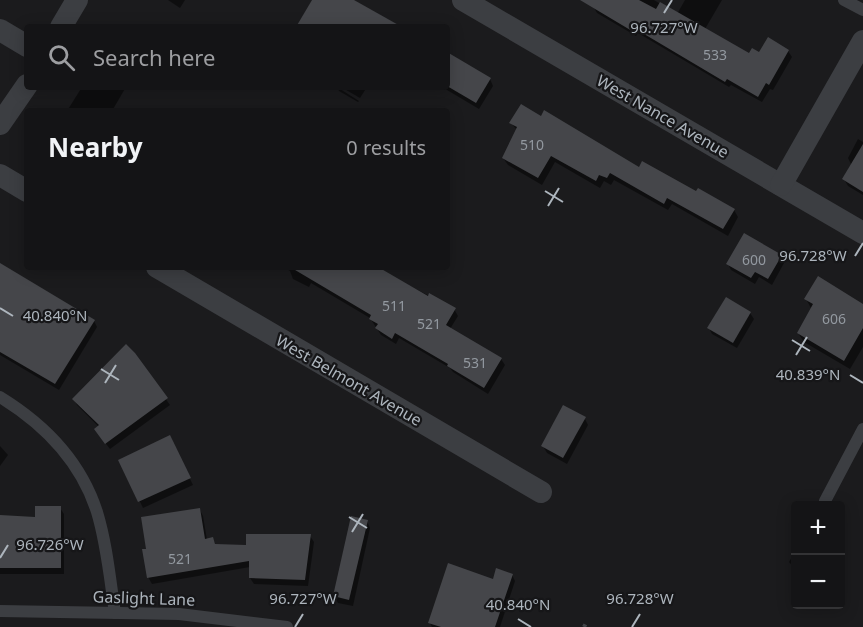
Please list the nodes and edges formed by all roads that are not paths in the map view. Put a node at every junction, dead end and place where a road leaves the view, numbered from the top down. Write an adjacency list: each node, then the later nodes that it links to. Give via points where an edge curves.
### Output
1 (77, 0): 5 (street)
2 (463, 0): 12 (street, West Nance Avenue)
3 (844, 0): 4 (lane)
4 (863, 10)
5 (63, 24)
6 (0, 30): 8 (street)
7 (863, 41): 12 (street)
8 (24, 44)
9 (24, 90): 10 (street)
10 (0, 124)
11 (0, 175): 13 (street)
12 (781, 185): 14 (street, West Nance Avenue)
13 (24, 189)
14 (863, 233)
15 (162, 270): 18 (street, West Belmont Avenue)
16 (0, 398): 21 (lane, via 35,421 78,471 97,512)
17 (863, 429): 19 (lane)
18 (541, 492)
19 (825, 501)
20 (0, 611): 21 (lane, Gaslight Lane)
21 (115, 613): 22 (lane, Gaslight Lane, via 179,614)
22 (287, 627)

